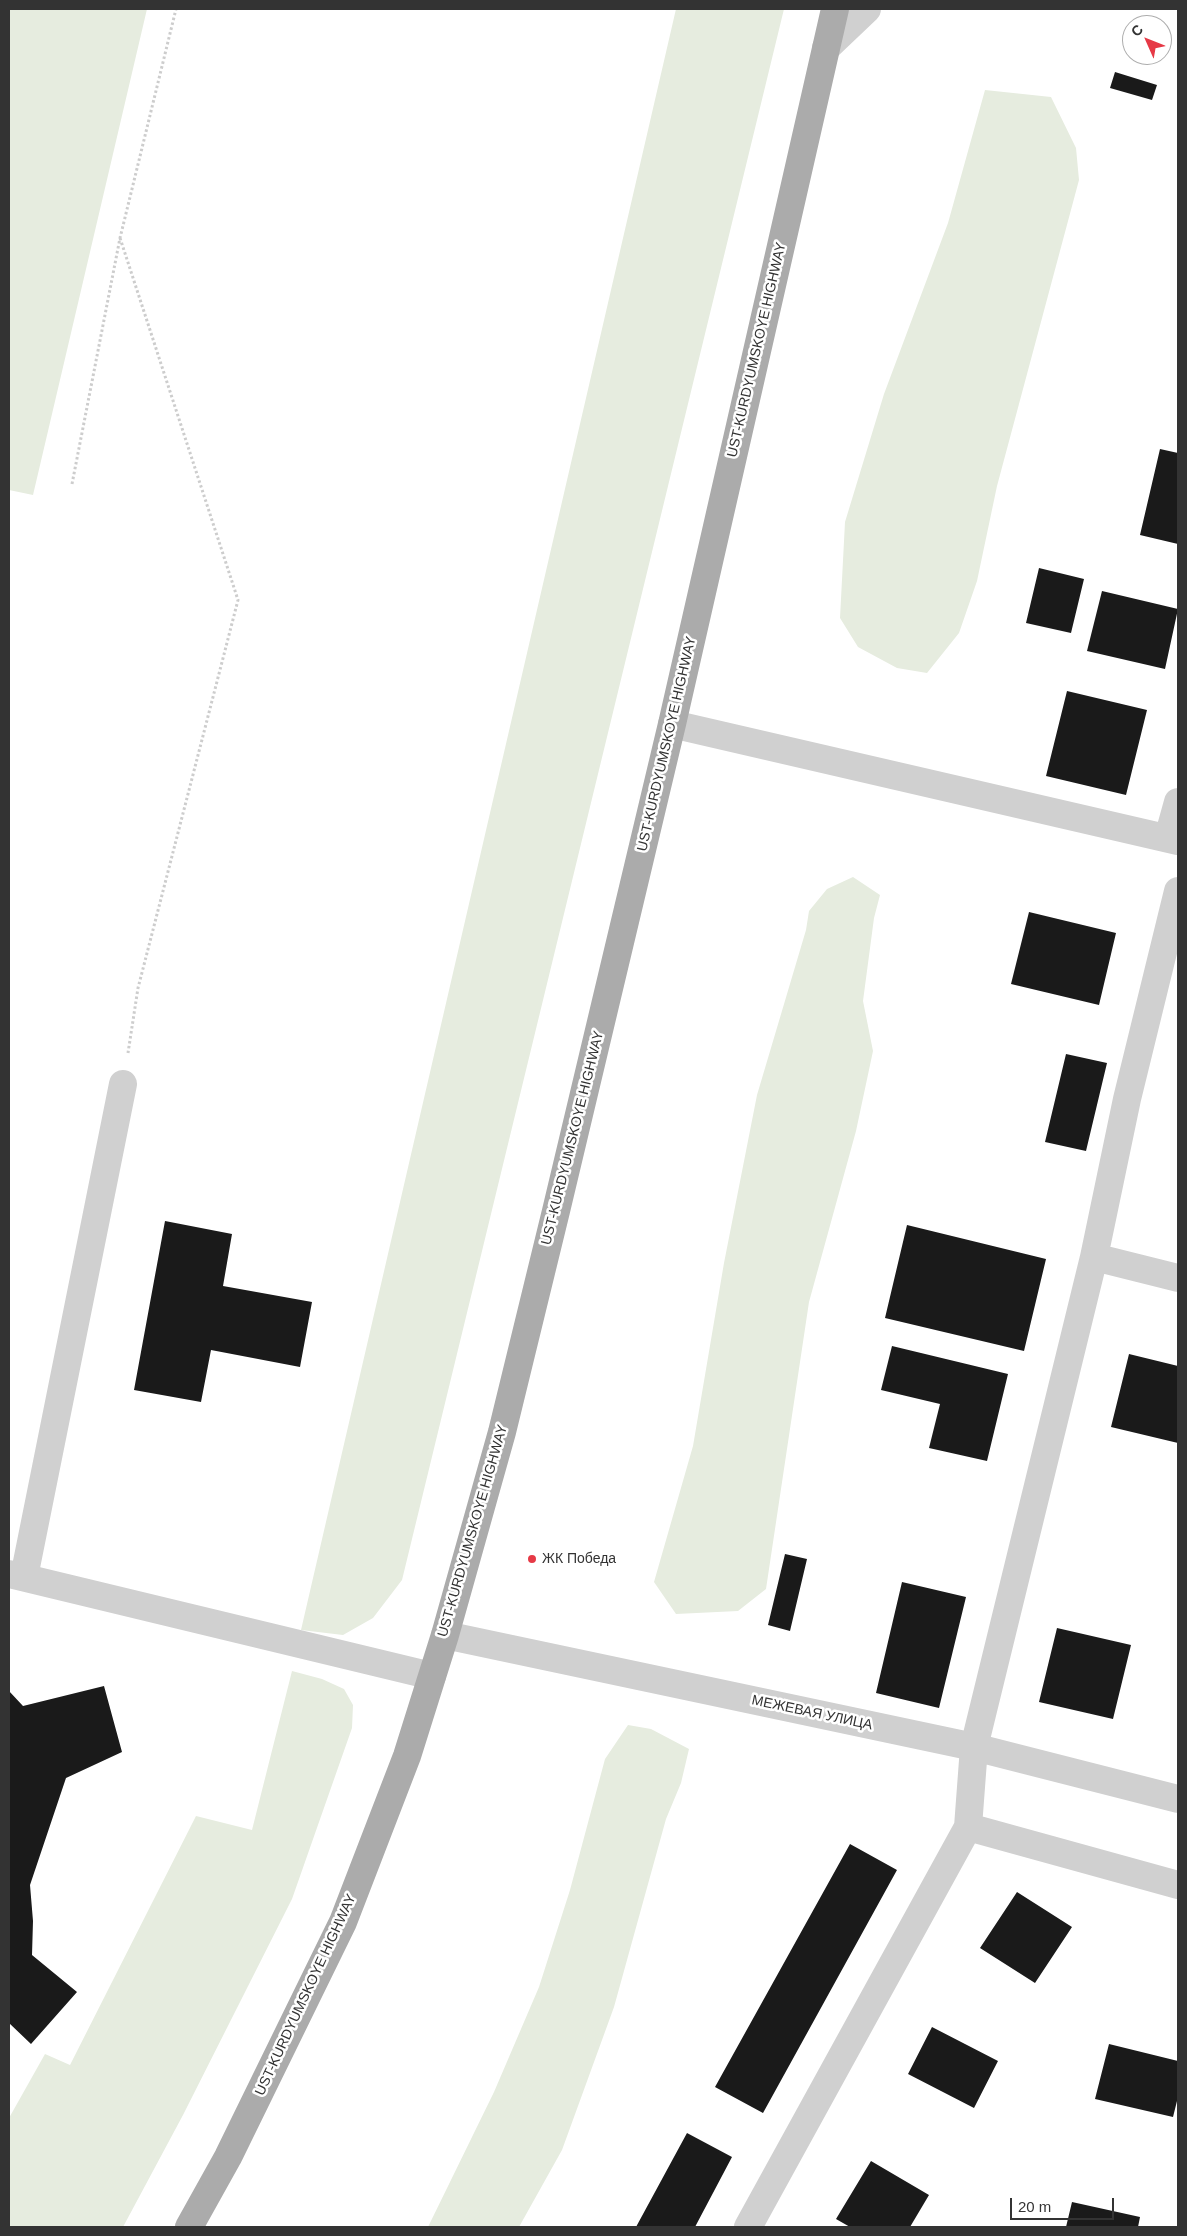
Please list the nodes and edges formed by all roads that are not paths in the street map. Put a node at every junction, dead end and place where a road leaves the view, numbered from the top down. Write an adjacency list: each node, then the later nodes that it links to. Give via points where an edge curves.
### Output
1 (835, 9): 3 (main road, UST-KURDYUMSKOYE HIGHWAY)
2 (867, 9): 3 (street)
3 (826, 48): 4 (main road, UST-KURDYUMSKOYE HIGHWAY)
4 (672, 724): 6 (street); 12 (main road, UST-KURDYUMSKOYE HIGHWAY, via 502,1432)
5 (1178, 802): 6 (street)
6 (1173, 840)
7 (1178, 891): 9 (street, via 1127,1098)
8 (123, 1084): 11 (street)
9 (1094, 1257): 10 (street); 14 (street)
10 (1178, 1278)
11 (16, 1575): 13 (street)
12 (445, 1635): 13 (main road, UST-KURDYUMSKOYE HIGHWAY); 14 (street, МЕЖЕВАЯ УЛИЦА)
13 (432, 1676): 18 (main road, UST-KURDYUMSKOYE HIGHWAY, via 407,1756 343,1922 228,2157)
14 (974, 1747): 15 (street, МЕЖЕВАЯ УЛИЦА); 16 (street)
15 (1178, 1799)
16 (968, 1827): 17 (street); 19 (street)
17 (1178, 1885)
18 (189, 2227)
19 (748, 2227)

